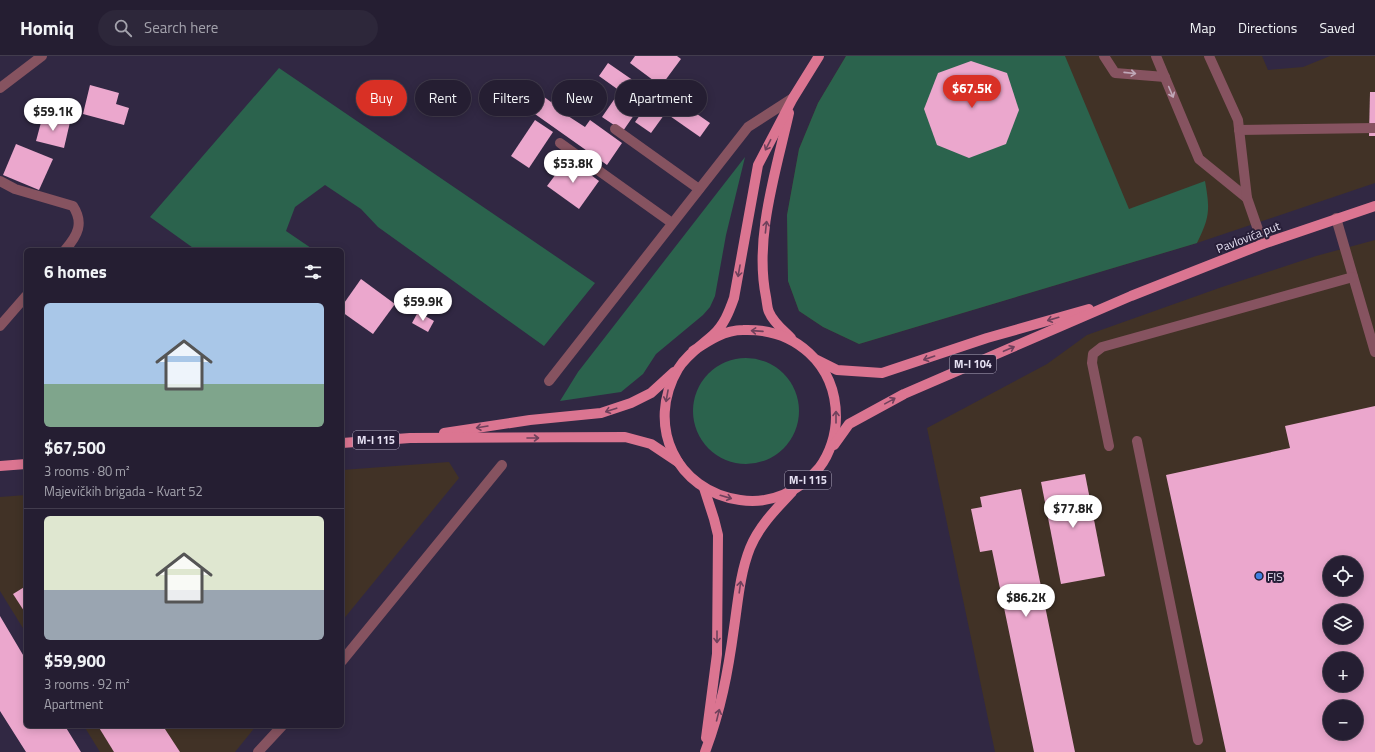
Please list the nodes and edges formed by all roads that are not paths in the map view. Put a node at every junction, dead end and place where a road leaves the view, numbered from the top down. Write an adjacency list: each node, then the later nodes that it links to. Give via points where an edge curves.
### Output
1 (42, 56): 7 (street)
2 (820, 56): 8 (main road, M-I 115)
3 (1104, 56): 6 (street, one-way to 6, via 1114,73)
4 (1156, 56): 6 (street)
5 (1208, 56): 11 (street, via 1238,120)
6 (1165, 77): 15 (street, one-way to 15, via 1199,159)
7 (0, 88)
8 (793, 98): 14 (street, via 748,127); 25 (main road, M-I 115, one-way to 8, via 769,312 763,281 768,202); 26 (main road, M-I 115, one-way to 26, via 758,165 734,298 727,317 714,334)
9 (1375, 128): 11 (street)
10 (615, 129): 14 (street)
11 (1239, 130): 15 (street)
12 (560, 143): 18 (street)
13 (0, 181): 20 (street, via 15,189 73,206 79,215 79,228)
14 (699, 189): 18 (street)
15 (1247, 198): 19 (street)
16 (1375, 206): 17 (main road, Pavlovića put / M-I 104)
17 (1336, 218): 19 (main road, Pavlovića put / M-I 104); 21 (street)
18 (672, 223): 30 (street)
19 (1263, 244): 22 (main road, Pavlovića put / M-I 104)
20 (67, 248)
21 (1354, 278): 27 (street); 34 (street, via 1102,347 1093,354 1092,363)
22 (1131, 296): 28 (main road, M-I 104, one-way to 28, via 987,338 882,373 837,370); 35 (main road, M-I 104, one-way to 22, via 849,424 904,394)
23 (24, 298): 24 (street)
24 (0, 326)
25 (793, 341): 26 (main road, M-I 115, one-way to 26, via 768,331 741,330 715,336); 28 (main road, M-I 115, via 806,349)
26 (693, 351): 29 (main road, M-I 115)
27 (1375, 352)
28 (816, 360): 35 (main road, M-I 115, one-way to 28, via 836,428 836,404 829,380)
29 (678, 368): 31 (main road, M-I 115, one-way to 31, via 651,393 601,413 530,420); 36 (main road, M-I 115, one-way to 36, via 668,390 664,415 667,440)
30 (549, 381)
31 (410, 438): 33 (main road, M-I 115); 36 (main road, M-I 115, one-way to 36, via 625,437 651,444)
32 (1137, 441): 44 (street)
33 (344, 443)
34 (1109, 446)
35 (829, 451): 41 (main road, M-I 115, via 820,467 808,480)
36 (678, 462): 40 (main road, M-I 115, via 690,477)
37 (24, 464): 39 (main road)
38 (502, 465): 42 (street)
39 (0, 466)
40 (704, 488): 41 (main road, M-I 115, one-way to 41, via 725,498 748,501 772,499); 46 (main road, one-way to 46, via 718,535 717,654)
41 (793, 490): 46 (main road, one-way to 41, via 716,724 723,694 742,575 750,548 768,518)
42 (344, 659)
43 (280, 728): 45 (street)
44 (1198, 740)
45 (258, 752)
46 (705, 752)

